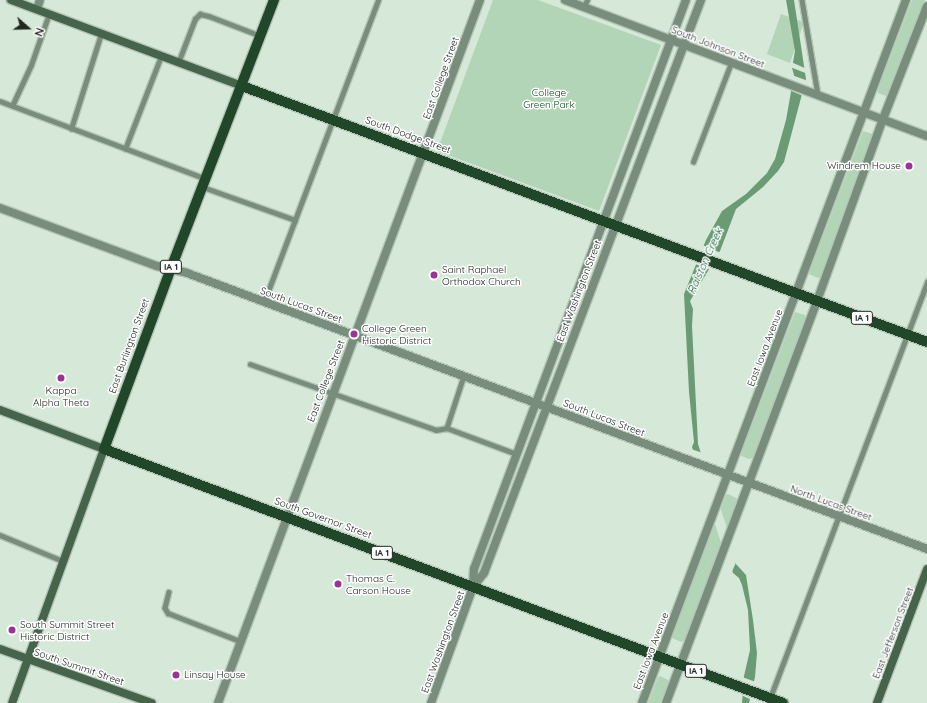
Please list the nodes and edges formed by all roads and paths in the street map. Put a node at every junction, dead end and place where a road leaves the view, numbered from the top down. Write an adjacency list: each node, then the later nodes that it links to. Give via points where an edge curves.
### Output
1 (11, 0): 13 (main road, South Dodge Street)
2 (40, 0): 13 (street)
3 (274, 0): 16 (main road, East Burlington Street / IA 1)
4 (378, 0): 28 (lane)
5 (480, 0): 32 (street, East College Street)
6 (565, 0): 11 (street, South Johnson Street)
7 (686, 0): 17 (street, East Washington Street)
8 (702, 0): 18 (street, East Washington Street)
9 (906, 0): 26 (street, East Iowa Avenue)
10 (801, 1): 23 (lane)
11 (585, 4): 17 (street, South Johnson Street)
12 (927, 6): 27 (street)
13 (37, 9): 14 (main road, South Dodge Street)
14 (49, 14): 15 (main road, South Dodge Street); 25 (lane)
15 (101, 34): 19 (main road, South Dodge Street); 29 (lane)
16 (261, 36): 20 (lane, via 200,14 195,19); 22 (main road, East Burlington Street / IA 1)
17 (671, 40): 18 (street, South Johnson Street); 37 (street, East Washington Street)
18 (684, 45): 21 (street, South Johnson Street); 38 (street, East Washington Street)
19 (161, 56): 20 (main road, South Dodge Street); 31 (lane)
20 (178, 63): 22 (main road, South Dodge Street)
21 (731, 63): 23 (street, South Johnson Street); 33 (lane)
22 (242, 86): 28 (main road, South Dodge Street / IA 1); 34 (main road, East Burlington Street / IA 1)
23 (818, 95): 26 (street, South Johnson Street)
24 (0, 101): 25 (lane)
25 (12, 106): 29 (lane)
26 (864, 112): 27 (street, South Johnson Street); 41 (street, East Iowa Avenue)
27 (882, 119): 30 (street, South Johnson Street); 42 (street)
28 (333, 120): 32 (main road, South Dodge Street / IA 1); 36 (lane)
29 (71, 128): 31 (lane)
30 (927, 136)
31 (125, 149): 34 (lane)
32 (423, 153): 37 (main road, South Dodge Street / IA 1); 44 (street, East College Street)
33 (694, 162)
34 (204, 183): 36 (lane); 39 (main road, East Burlington Street / IA 1)
35 (0, 208): 39 (street, South Lucas Street)
36 (295, 220): 43 (lane)
37 (603, 221): 38 (main road, South Dodge Street / IA 1); 50 (street, East Washington Street)
38 (615, 225): 41 (main road, South Dodge Street / IA 1); 51 (street, East Washington Street)
39 (170, 270): 43 (street, South Lucas Street, via 187,273); 54 (main road, East Burlington Street / IA 1)
40 (927, 282): 45 (lane)
41 (797, 293): 42 (main road, IA 1); 56 (street, East Iowa Avenue)
42 (817, 301): 45 (main road, IA 1); 57 (street)
43 (264, 302): 44 (street, South Lucas Street)
44 (354, 335): 48 (street, South Lucas Street); 49 (street, East College Street)
45 (907, 335): 46 (main road, IA 1); 58 (lane)
46 (927, 342)
47 (250, 364): 49 (lane)
48 (464, 376): 50 (street, South Lucas Street); 53 (lane)
49 (333, 392): 53 (lane, via 436,430); 59 (street, East College Street)
50 (537, 403): 51 (street, South Lucas Street); 55 (street, East Washington Street)
51 (546, 407): 56 (street, South Lucas Street); 64 (street, East Washington Street, via 484,573)
52 (0, 410): 54 (main road, South Governor Street)
53 (447, 428): 55 (lane)
54 (104, 449): 59 (main road, South Governor Street / IA 1); 62 (main road, East Burlington Street)
55 (517, 454): 64 (street, East Washington Street, via 474,569)
56 (728, 475): 57 (street, North Lucas Street); 68 (street, East Iowa Avenue)
57 (748, 482): 58 (street, North Lucas Street); 70 (street)
58 (839, 516): 61 (street, North Lucas Street); 71 (lane)
59 (286, 517): 64 (main road, South Governor Street / IA 1); 66 (street, East College Street)
60 (0, 535): 62 (lane)
61 (927, 549)
62 (63, 561): 69 (main road, East Burlington Street)
63 (927, 569): 79 (main road, East Jefferson Street)
64 (474, 587): 68 (main road, South Governor Street / IA 1); 75 (street, East Washington Street)
65 (169, 592): 66 (lane, via 165,608 168,613)
66 (240, 640): 74 (street, East College Street)
67 (0, 649): 69 (main road, South Summit Street)
68 (660, 656): 70 (main road, IA 1); 76 (street, East Iowa Avenue)
69 (28, 659): 72 (main road, East Burlington Street); 73 (main road, South Summit Street)
70 (680, 665): 71 (main road, IA 1); 77 (street)
71 (770, 698): 78 (main road, IA 1)
72 (12, 703)
73 (152, 703)
74 (218, 703)
75 (431, 703)
76 (642, 703)
77 (666, 703)
78 (783, 703)
79 (877, 703)

